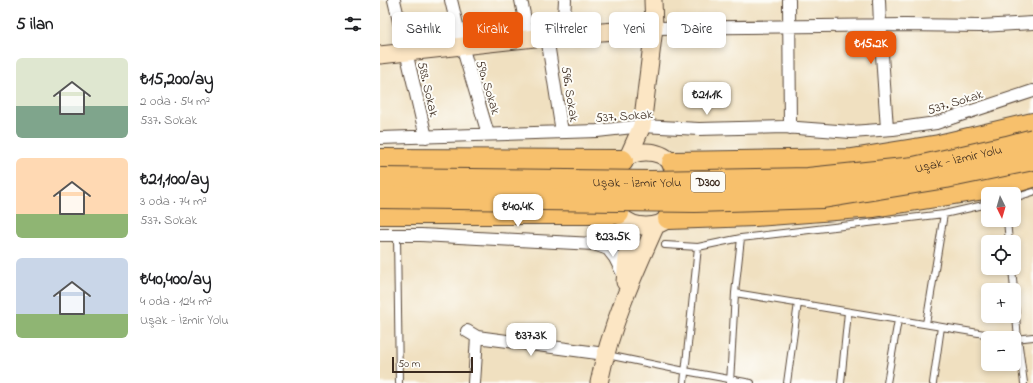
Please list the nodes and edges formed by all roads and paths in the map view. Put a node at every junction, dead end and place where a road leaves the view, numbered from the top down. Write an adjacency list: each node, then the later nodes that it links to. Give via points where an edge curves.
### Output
1 (394, 0): 18 (street, 588. Sokak)
2 (451, 0): 15 (street, 590. Sokak)
3 (521, 0): 14 (street)
4 (565, 0): 8 (street, 596. Sokak)
5 (653, 0): 9 (street)
6 (789, 0): 12 (street)
7 (879, 0): 11 (street)
8 (562, 12)
9 (653, 12)
10 (1033, 23): 11 (street)
11 (880, 26): 12 (street); 24 (street)
12 (789, 27): 13 (street); 23 (street)
13 (659, 28)
14 (529, 38): 15 (street)
15 (462, 46): 18 (street); 26 (street, 590. Sokak)
16 (556, 48): 25 (street, 596. Sokak)
17 (652, 48): 22 (street)
18 (406, 52): 19 (street); 27 (street, 588. Sokak)
19 (380, 55)
20 (1033, 91): 24 (street, 537. Sokak, via 936,123)
21 (1033, 124): 31 (highway, via 939,146 852,160)
22 (642, 126): 23 (street, 537. Sokak, via 699,129); 25 (street, 537. Sokak); 30 (street); 31 (street)
23 (790, 128): 24 (street, 537. Sokak, via 851,132)
24 (887, 130)
25 (562, 132): 26 (street, 537. Sokak)
26 (488, 134): 27 (street, 537. Sokak)
27 (426, 137): 28 (street, 537. Sokak)
28 (380, 138)
29 (1033, 140): 35 (highway, Uşak - İzmir Yolu / D300, bridge, via 914,168 808,179 651,182)
30 (625, 159): 31 (street, via 648,152); 33 (highway); 42 (street, via 612,176 609,192 612,204)
31 (666, 159): 43 (street, D300, via 681,177 683,192 679,206)
32 (1033, 159): 38 (highway, Uşak - İzmir Yolu / D300, bridge, via 946,177 823,197 695,201)
33 (380, 160)
34 (1033, 176): 43 (highway, via 1003,185 874,206)
35 (380, 178)
36 (1033, 192): 37 (lane)
37 (1021, 196)
38 (380, 197)
39 (981, 206): 41 (lane)
40 (380, 213): 42 (highway)
41 (944, 214): 46 (lane); 55 (lane)
42 (623, 217): 43 (street, via 642,226); 49 (street, via 628,248)
43 (663, 222): 51 (street)
44 (380, 235): 45 (street)
45 (396, 236): 49 (street, via 594,244 608,249); 64 (lane)
46 (742, 238): 48 (lane); 50 (lane)
47 (665, 245): 48 (lane)
48 (698, 247): 62 (lane)
49 (626, 279): 51 (street)
50 (735, 293): 52 (lane); 63 (lane)
51 (624, 296): 60 (street)
52 (798, 303): 53 (lane); 69 (lane)
53 (848, 312): 54 (lane); 70 (lane)
54 (898, 320): 55 (lane); 71 (lane)
55 (926, 324): 56 (lane)
56 (941, 327): 57 (lane); 72 (lane)
57 (981, 333)
58 (1033, 337): 59 (lane)
59 (1021, 338)
60 (605, 354): 62 (lane); 65 (street, via 472,334); 66 (street)
61 (1021, 366): 73 (lane)
62 (685, 371): 63 (lane); 67 (lane)
63 (730, 381): 68 (lane)
64 (399, 383)
65 (474, 383)
66 (598, 383)
67 (684, 383)
68 (750, 383)
69 (787, 383)
70 (841, 383)
71 (887, 383)
72 (933, 383)
73 (1024, 383)

